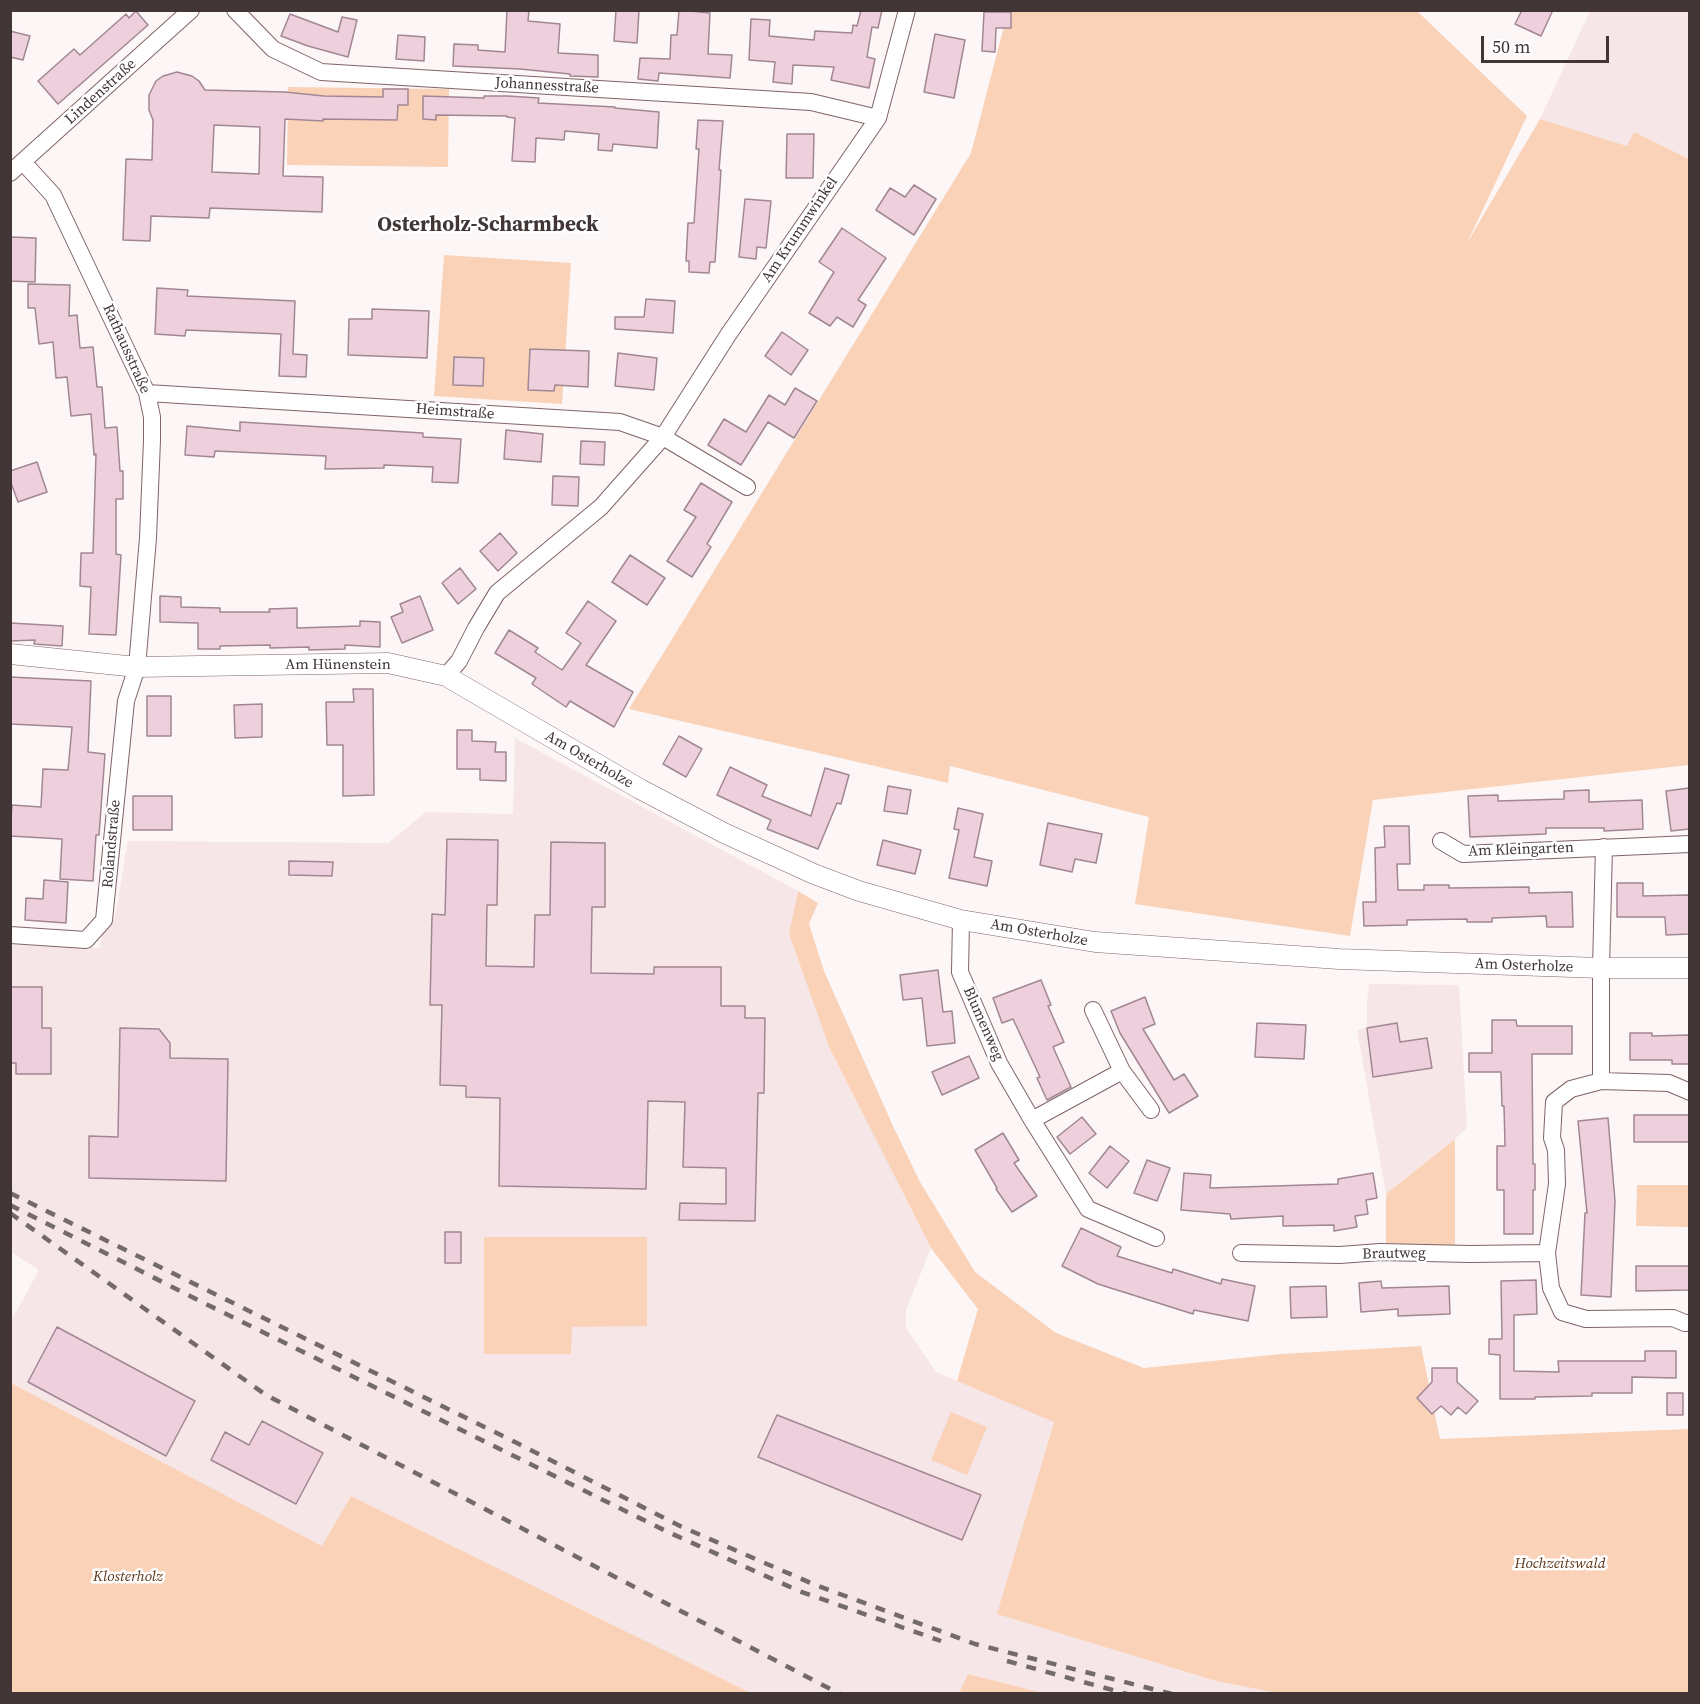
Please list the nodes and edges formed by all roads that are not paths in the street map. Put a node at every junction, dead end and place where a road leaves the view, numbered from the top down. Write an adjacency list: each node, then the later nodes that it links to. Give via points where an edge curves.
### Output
1 (191, 10): 5 (street, Lindenstraße)
2 (235, 10): 4 (street, Johannesstraße, via 273,49 321,72 811,102)
3 (907, 10): 4 (street, Am Krummwinkel)
4 (878, 118): 7 (street, Am Krummwinkel)
5 (17, 167): 6 (street, Rathausstraße, via 53,195)
6 (147, 393): 7 (street, Heimstraße, via 620,422); 10 (street, Rathausstraße, via 152,440)
7 (663, 437): 8 (street, Heimstraße); 11 (street, via 601,507 497,593 459,661)
8 (747, 487)
9 (10, 654): 10 (street, Am Hünenstein)
10 (137, 667): 11 (street, Am Hünenstein, via 388,663); 16 (street, Rolandstraße, via 126,701 104,920 86,940)
11 (446, 676): 15 (street, Am Osterholze, via 724,833 859,891)
12 (1441, 841): 14 (street, Am Kleingarten, via 1463,854)
13 (1689, 844): 14 (street, Am Kleingarten)
14 (1604, 847): 17 (street)
15 (961, 920): 17 (street, Am Osterholze, via 1107,943 1339,959); 24 (street, Blumenweg, via 960,972 999,1063)
16 (10, 935)
17 (1601, 968): 18 (street, Am Osterholze); 21 (street)
18 (1689, 968)
19 (1093, 1010): 20 (street)
20 (1122, 1071): 23 (street); 24 (street)
21 (1601, 1081): 22 (street, via 1669,1083); 27 (street, via 1571,1089 1554,1102 1552,1138 1557,1184)
22 (1689, 1092)
23 (1151, 1110)
24 (1032, 1120): 25 (street, Blumenweg, via 1088,1209)
25 (1156, 1238)
26 (1241, 1253): 27 (street, Brautweg)
27 (1548, 1253): 28 (street, via 1551,1288 1562,1312 1586,1319 1673,1318)
28 (1689, 1323)

